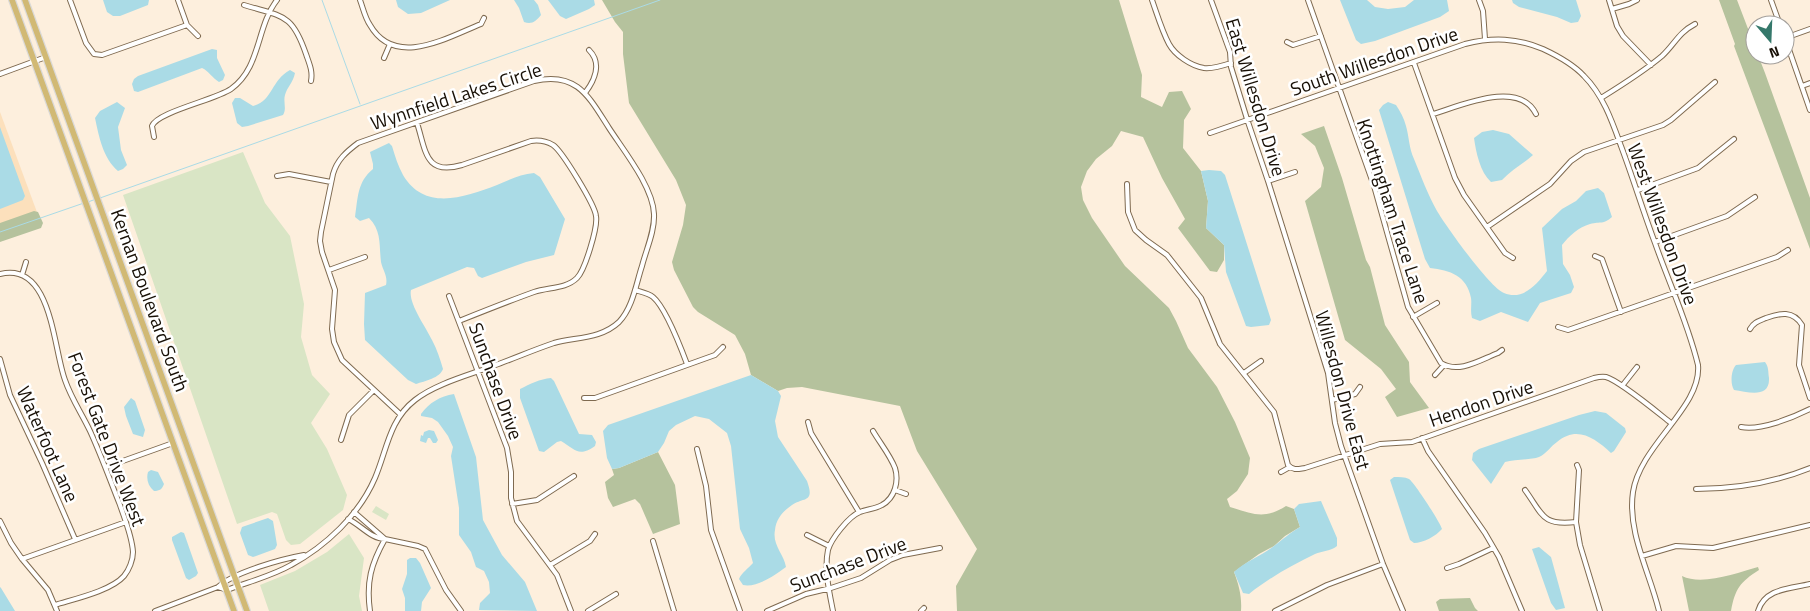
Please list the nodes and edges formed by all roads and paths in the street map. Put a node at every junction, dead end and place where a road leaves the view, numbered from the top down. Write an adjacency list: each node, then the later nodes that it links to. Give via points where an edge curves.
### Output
1 (12, 0): 32 (main road, Kernan Boulevard South)
2 (25, 0): 30 (main road, Kernan Boulevard South)
3 (70, 0): 20 (street, via 86,43 94,54 102,55)
4 (178, 0): 20 (street)
5 (277, 0): 16 (street)
6 (360, 0): 27 (street, via 370,27)
7 (1152, 0): 33 (street, via 1170,46 1176,53 1204,68)
8 (1211, 0): 33 (street, East Willesdon Drive)
9 (1308, 0): 24 (street, Knottingham Trace Lane)
10 (1479, 0): 25 (street)
11 (1609, 0): 15 (street)
12 (1637, 0): 15 (street)
13 (1772, 0): 17 (street)
14 (244, 5): 16 (street)
15 (1612, 9): 35 (street, via 1623,36)
16 (268, 13): 38 (street, via 285,18 296,30 312,72); 51 (street, via 247,73 238,83 216,97 159,117 152,126)
17 (1777, 15)
18 (484, 18): 27 (street, via 481,24 423,47 410,49)
19 (1695, 24): 35 (street, via 1684,30)
20 (187, 25): 23 (street)
21 (1810, 29): 22 (street)
22 (1795, 34)
23 (198, 36)
24 (1321, 36): 26 (street, via 1293,46); 42 (street, Knottingham Trace Lane)
25 (1485, 39): 29 (street, South Willesdon Drive, via 1514,40); 34 (street, South Willesdon Drive)
26 (1287, 42)
27 (390, 44): 31 (street)
28 (589, 50): 43 (street, via 595,59 596,70)
29 (1548, 52): 44 (street, West Willesdon Drive, via 1576,67)
30 (46, 57): 32 (street); 140 (main road, Kernan Boulevard South)
31 (384, 58)
32 (34, 61): 37 (street); 105 (main road, Kernan Boulevard South)
33 (1231, 63): 48 (street, East Willesdon Drive)
34 (1414, 63): 42 (street, South Willesdon Drive); 46 (street)
35 (1651, 65): 44 (street)
36 (1795, 65): 41 (street)
37 (0, 74)
38 (311, 81)
39 (1715, 82): 52 (street, via 1663,125)
40 (1810, 83): 41 (street)
41 (1802, 86): 45 (street)
42 (1339, 87): 48 (street, South Willesdon Drive); 77 (street, Knottingham Trace Lane, via 1374,186)
43 (586, 93): 49 (street, Wynnfield Lakes Circle, via 576,85 551,78); 72 (street, Wynnfield Lakes Circle, via 642,180 652,205 653,228)
44 (1601, 98): 52 (street, West Willesdon Drive)
45 (1810, 110)
46 (1433, 114): 47 (street, via 1476,100 1501,97 1520,100 1532,106); 62 (street, via 1455,178)
47 (1536, 114)
48 (1247, 119): 50 (street, South Willesdon Drive); 56 (street, East Willesdon Drive)
49 (417, 123): 57 (street, Wynnfield Lakes Circle, via 354,146 338,162); 78 (street, via 430,161 442,168 462,165 529,141 550,144 575,176 596,214 583,269 572,282)
50 (1210, 133)
51 (154, 137)
52 (1619, 139): 59 (street, West Willesdon Drive); 62 (street, via 1584,152 1550,184)
53 (1734, 139): 59 (street, via 1698,168)
54 (1295, 172): 56 (street)
55 (278, 176): 57 (street, via 289,174)
56 (1268, 181): 61 (street, East Willesdon Drive)
57 (331, 182): 69 (street, Wynnfield Lakes Circle, via 320,236)
58 (1127, 184): 89 (street, via 1128,212 1135,230 1166,256 1201,298 1217,338)
59 (1638, 190): 63 (street, West Willesdon Drive)
60 (1755, 196): 63 (street, via 1728,216)
61 (1275, 202): 96 (street, Willesdon Drive East, via 1328,373)
62 (1486, 227): 67 (street, via 1505,253)
63 (1655, 242): 73 (street, West Willesdon Drive)
64 (1788, 250): 73 (street, via 1777,257)
65 (1595, 256): 76 (street, via 1602,260)
66 (365, 257): 69 (street)
67 (1513, 258)
68 (26, 262): 71 (street)
69 (328, 270): 93 (street, Wynnfield Lakes Circle, via 335,290 332,329 335,346 342,360)
70 (0, 274): 71 (street)
71 (22, 275): 110 (street, Forest Gate Drive West, via 44,297 64,379)
72 (634, 290): 85 (street, via 658,303); 88 (street, Wynnfield Lakes Circle, via 625,315 609,330 556,343)
73 (1674, 294): 76 (street); 100 (street, West Willesdon Drive, via 1699,373 1693,393)
74 (449, 296): 78 (street, Sunchase Drive)
75 (1437, 303): 77 (street)
76 (1621, 312): 79 (street, via 1568,330)
77 (1413, 317): 86 (street, Knottingham Trace Lane)
78 (459, 321): 88 (street, Sunchase Drive)
79 (1558, 327)
80 (1750, 329): 95 (street, via 1754,322 1780,313 1789,313 1799,320 1802,325 1799,366)
81 (723, 347): 85 (street, via 715,354)
82 (1502, 350): 86 (street, via 1460,367)
83 (0, 359): 128 (street, Waterfoot Lane, via 10,395)
84 (1261, 361): 89 (street)
85 (687, 364): 94 (street, via 595,398)
86 (1444, 365): 90 (street)
87 (1637, 368): 91 (street)
88 (477, 372): 98 (street, Wynnfield Lakes Circle, via 423,394); 118 (street, Sunchase Drive, via 507,448)
89 (1244, 373): 109 (street, via 1274,412)
90 (1435, 375)
91 (1622, 386): 100 (street, Hendon Drive); 103 (street, Hendon Drive, via 1608,378 1594,378)
92 (1360, 387): 96 (street, via 1355,394)
93 (374, 390): 98 (street, Wynnfield Lakes Circle); 104 (street, via 349,416)
94 (584, 398)
95 (1810, 398)
96 (1332, 400): 107 (street, Willesdon Drive East)
97 (1810, 409): 101 (street, via 1764,426)
98 (400, 414): 119 (street, via 374,479 363,502)
99 (808, 422): 120 (street, via 811,433)
100 (1671, 423): 135 (street, West Willesdon Drive, via 1641,466 1632,493 1635,535)
101 (1741, 427)
102 (873, 431): 115 (street, via 894,468)
103 (1422, 438): 107 (street, Hendon Drive, via 1380,444); 133 (street)
104 (341, 440)
105 (173, 444): 110 (street); 141 (main road, Kernan Boulevard South)
106 (697, 449): 158 (street, via 706,480 711,530)
107 (1344, 455): 109 (street, Hendon Drive, via 1296,470); 137 (street, Willesdon Drive East)
108 (1577, 465): 124 (street)
109 (1289, 466): 112 (street)
110 (106, 467): 123 (street, Forest Gate Drive West)
111 (1810, 468): 114 (street, via 1737,487)
112 (1281, 472)
113 (574, 476): 118 (street, via 537,500)
114 (1696, 489)
115 (895, 490): 117 (street); 120 (street, via 883,504)
116 (1525, 490): 124 (street, via 1548,521)
117 (906, 494)
118 (512, 504): 138 (street, Sunchase Drive, via 523,531)
119 (354, 512): 121 (street); 129 (street)
120 (859, 512): 131 (street, via 838,532)
121 (348, 519): 129 (street, via 374,537); 134 (street, via 322,545)
122 (0, 521): 136 (street)
123 (126, 522): 128 (street); 148 (street, Forest Gate Drive West, via 133,553 127,572 117,582)
124 (1576, 522): 164 (street)
125 (1810, 526): 135 (street, via 1707,549 1676,546)
126 (595, 534): 138 (street, via 590,541)
127 (807, 535): 131 (street)
128 (75, 539): 136 (street)
129 (385, 539): 153 (street, via 371,569); 154 (street, via 425,549)
130 (653, 541): 157 (street)
131 (830, 546): 145 (street, via 827,562)
132 (940, 548): 145 (street, Sunchase Drive, via 903,555 861,578)
133 (1493, 548): 139 (street); 163 (street)
134 (306, 555): 140 (street, via 286,558); 143 (street, via 292,565)
135 (1642, 556): 165 (street, West Willesdon Drive)
136 (22, 559): 148 (street, via 48,590)
137 (1383, 564): 161 (street, via 1327,585); 162 (street, Willesdon Drive East)
138 (550, 566): 155 (street, Sunchase Drive)
139 (1447, 568)
140 (235, 577): 141 (street); 143 (main road, Kernan Boulevard South)
141 (224, 582): 144 (street); 146 (main road, Kernan Boulevard South)
142 (1810, 584): 166 (street, via 1771,593)
143 (238, 586): 146 (street); 152 (main road, Kernan Boulevard South)
144 (218, 587): 146 (street); 150 (street)
145 (829, 588): 159 (street, Sunchase Drive); 160 (street)
146 (227, 590): 151 (main road, Kernan Boulevard South)
147 (616, 594): 156 (street)
148 (55, 606): 149 (street)
149 (57, 611)
150 (155, 611)
151 (234, 611)
152 (247, 611)
153 (370, 611)
154 (461, 611)
155 (571, 611)
156 (588, 611)
157 (674, 611)
158 (740, 611)
159 (767, 611)
160 (833, 611)
161 (1275, 611)
162 (1403, 611)
163 (1522, 611)
164 (1600, 611)
165 (1659, 611)
166 (1758, 611)

